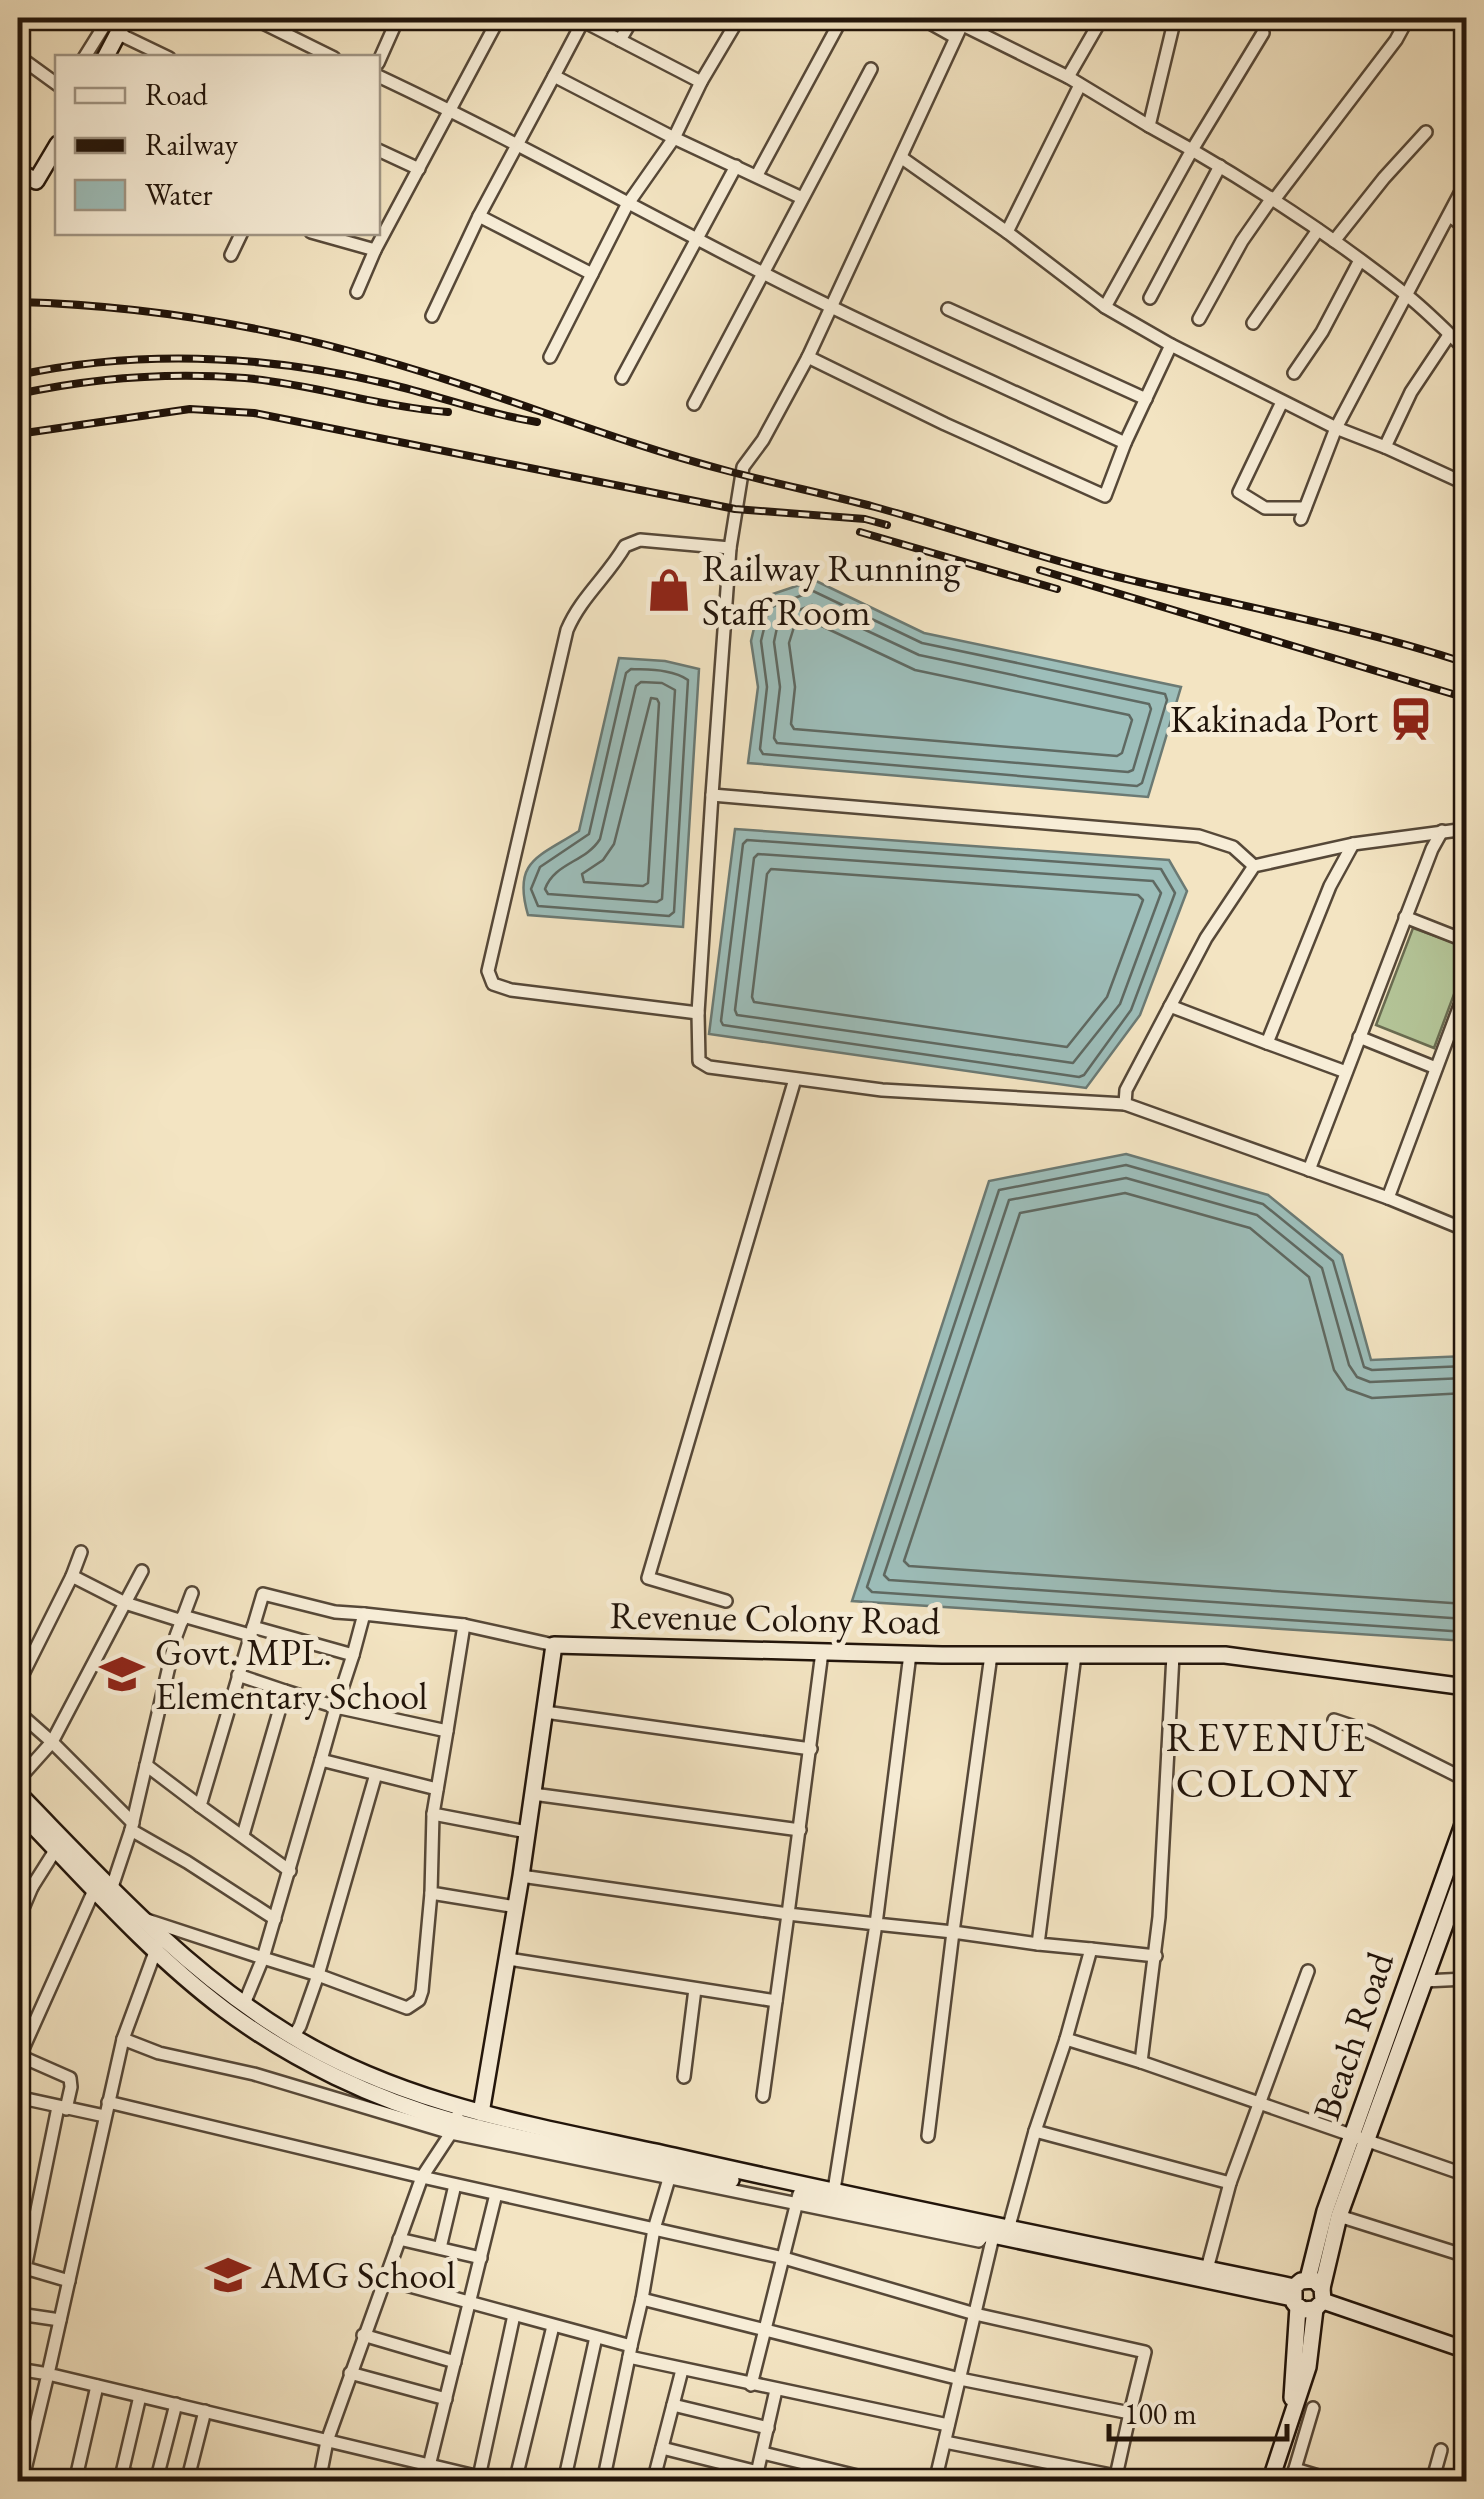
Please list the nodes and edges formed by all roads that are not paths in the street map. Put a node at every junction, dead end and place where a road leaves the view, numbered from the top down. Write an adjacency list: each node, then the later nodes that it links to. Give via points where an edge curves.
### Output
1 (126, 18): 15 (street)
2 (253, 18): 13 (street)
3 (398, 18): 24 (street)
4 (499, 18): 32 (street)
5 (633, 18): 18 (street)
6 (739, 18): 29 (street)
7 (842, 18): 45 (street)
8 (920, 18): 17 (street)
9 (1102, 18): 28 (street)
10 (1175, 18): 33 (street)
11 (1408, 18): 48 (street)
12 (581, 19): 18 (street); 26 (street)
13 (271, 21): 22 (street)
14 (963, 21): 17 (street); 28 (street)
15 (109, 22): 19 (street); 20 (street); 21 (street)
16 (1263, 32): 38 (street)
17 (955, 37): 40 (street)
18 (620, 40): 29 (street)
19 (86, 55)
20 (104, 55)
21 (164, 55)
22 (329, 55)
23 (18, 56): 30 (street)
24 (380, 58)
25 (871, 70): 47 (street)
26 (554, 76): 35 (street); 36 (street)
27 (380, 77): 32 (street)
28 (1068, 77): 31 (street)
29 (701, 82): 35 (street)
30 (55, 83)
31 (1080, 85): 33 (street); 54 (street)
32 (449, 110): 36 (street); 43 (street)
33 (1149, 126): 38 (street)
34 (1426, 132): 58 (street)
35 (674, 138): 41 (street); 49 (street)
36 (518, 143): 49 (street); 50 (street)
37 (55, 149): 44 (street, via 36,181)
38 (1192, 150): 42 (street); 68 (street)
39 (380, 151): 43 (street)
40 (902, 158): 54 (street); 67 (street)
41 (736, 166): 45 (street); 57 (street)
42 (1220, 166): 48 (street); 66 (street)
43 (419, 170): 59 (street)
44 (18, 171)
45 (757, 175): 47 (street)
46 (1466, 182): 51 (street)
47 (802, 198): 62 (street)
48 (1273, 199): 53 (street); 71 (street)
49 (627, 205): 57 (street); 63 (street)
50 (478, 216): 63 (street); 70 (street)
51 (1449, 216): 52 (street); 65 (street)
52 (1466, 228)
53 (1318, 230): 58 (street); 72 (street)
54 (1007, 232): 68 (street)
55 (241, 235): 60 (street)
56 (322, 235): 59 (street)
57 (696, 238): 62 (street); 79 (street)
58 (1334, 241): 61 (street)
59 (375, 250): 64 (street)
60 (231, 256)
61 (1360, 260): 65 (street); 78 (street)
62 (762, 273): 67 (street); 82 (street)
63 (592, 274): 76 (street)
64 (357, 292)
65 (1406, 294): 73 (street); 83 (street)
66 (1150, 298)
67 (831, 306): 77 (street); 84 (street)
68 (1105, 307): 74 (street)
69 (948, 309): 80 (street)
70 (432, 316)
71 (1199, 319)
72 (1253, 323)
73 (1449, 334): 75 (street); 85 (street)
74 (1170, 345): 80 (street); 81 (street)
75 (1466, 350)
76 (550, 357)
77 (808, 357): 84 (street, via 1105,496); 87 (street, via 743,467)
78 (1294, 372)
79 (622, 378)
80 (1146, 400): 84 (street)
81 (1282, 402): 83 (street); 83 (street, via 1240,492 1265,508 1303,513)
82 (694, 404)
83 (1336, 428): 85 (street)
84 (1124, 442)
85 (1385, 447): 86 (street)
86 (1466, 484)
87 (730, 548): 88 (street); 97 (street, via 640,540 625,546 576,608 488,971 493,984 510,990)
88 (712, 795): 92 (street, via 1199,836 1232,846); 97 (street)
89 (1466, 829): 90 (street)
90 (1442, 831): 91 (street); 93 (street)
91 (1353, 844): 92 (street); 99 (street)
92 (1254, 866): 96 (street)
93 (1405, 917): 94 (street); 98 (street)
94 (1466, 941)
95 (1466, 990): 100 (street)
96 (1170, 1006): 99 (street); 103 (street)
97 (698, 1013): 102 (street, via 700,1061)
98 (1359, 1038): 100 (street); 101 (street)
99 (1267, 1044): 101 (street)
100 (1436, 1068): 105 (street)
101 (1346, 1072): 104 (street)
102 (795, 1078): 103 (street, via 882,1090); 111 (street, via 648,1578)
103 (1124, 1104): 104 (street)
104 (1309, 1170): 105 (street)
105 (1388, 1198): 106 (street)
106 (1466, 1230)
107 (80, 1552): 109 (street)
108 (142, 1571): 112 (street)
109 (72, 1576): 112 (street); 125 (street)
110 (192, 1593): 114 (street)
111 (726, 1601)
112 (125, 1603): 114 (street); 133 (street)
113 (364, 1614): 115 (street); 116 (street, via 263,1594); 120 (street)
114 (182, 1619): 116 (street); 136 (street)
115 (464, 1624): 117 (street); 132 (street)
116 (252, 1631): 120 (street); 124 (street)
117 (554, 1645): 118 (street, Revenue Colony Road); 130 (street)
118 (822, 1652): 119 (street, Revenue Colony Road); 134 (street)
119 (910, 1654): 121 (street, Revenue Colony Road); 164 (street)
120 (352, 1655): 128 (street)
121 (991, 1655): 122 (street, Revenue Colony Road); 165 (street)
122 (1074, 1655): 123 (street, Revenue Colony Road); 167 (street)
123 (1172, 1655): 126 (street, Revenue Colony Road, via 1225,1654); 169 (street)
124 (238, 1675): 127 (street); 143 (street)
125 (18, 1684)
126 (1466, 1687)
127 (285, 1691): 128 (street); 150 (street)
128 (336, 1706): 132 (street); 135 (street)
129 (18, 1712): 133 (street)
130 (545, 1712): 134 (street); 142 (street)
131 (1334, 1720): 139 (street)
132 (447, 1732): 140 (street)
133 (52, 1742): 138 (street); 147 (street)
134 (811, 1749): 148 (street)
135 (321, 1760): 137 (street); 152 (street)
136 (146, 1765): 143 (street); 147 (street)
137 (376, 1774): 140 (street); 173 (street)
138 (18, 1780)
139 (1466, 1780)
140 (437, 1789): 145 (street)
141 (18, 1793): 157 (street)
142 (533, 1794): 148 (street); 149 (street)
143 (200, 1806): 150 (street)
144 (18, 1810): 151 (street)
145 (434, 1814): 149 (street); 158 (street)
146 (1466, 1816): 196 (street, Beach Road)
147 (132, 1827): 157 (street); 163 (street)
148 (800, 1830): 160 (street)
149 (527, 1832): 155 (street)
150 (244, 1835): 152 (street)
151 (56, 1849): 156 (street); 157 (street)
152 (290, 1872): 163 (street)
153 (1465, 1874): 175 (street, Beach Road)
154 (18, 1875): 156 (street)
155 (521, 1876): 159 (street); 160 (street)
156 (32, 1888): 162 (street)
157 (103, 1888): 161 (street); 166 (street); 182 (street)
158 (431, 1892): 159 (street); 173 (street, via 422,1991 413,2006)
159 (516, 1907): 171 (street)
160 (788, 1914): 164 (street); 177 (street)
161 (143, 1918): 166 (street); 170 (street)
162 (18, 1920)
163 (275, 1920): 170 (street)
164 (876, 1924): 165 (street); 202 (street)
165 (953, 1932): 167 (street); 195 (street)
166 (158, 1944): 178 (street); 180 (street); 193 (street, via 224,2008 271,2041 387,2098)
167 (1038, 1944): 168 (street)
168 (1091, 1949): 169 (street); 181 (street)
169 (1156, 1956): 183 (street)
170 (262, 1958): 173 (street); 178 (street)
171 (508, 1960): 176 (street); 190 (street)
172 (1308, 1970): 188 (street)
173 (318, 1975): 179 (street)
174 (1466, 1979): 175 (street)
175 (1424, 1981): 196 (street, Beach Road)
176 (695, 1989): 177 (street); 184 (street)
177 (776, 2001): 185 (street)
178 (244, 2004): 179 (street)
179 (293, 2037): 193 (street)
180 (123, 2039): 187 (street); 193 (street)
181 (1066, 2039): 183 (street); 194 (street)
182 (18, 2058): 189 (street, via 70,2078)
183 (1142, 2062): 188 (street)
184 (684, 2077)
185 (763, 2096)
186 (20, 2097): 189 (street); 191 (street)
187 (108, 2102): 192 (street); 199 (street)
188 (1258, 2104): 196 (street); 200 (street)
189 (62, 2108): 192 (street); 213 (street)
190 (481, 2113): 193 (street); 197 (street)
191 (18, 2116)
192 (105, 2116): 216 (street)
193 (456, 2121): 197 (street); 199 (street)
194 (1035, 2130): 200 (street); 207 (street)
195 (928, 2136)
196 (1359, 2140): 198 (street); 205 (street, Beach Road); 218 (street, Beach Road, via 1325,2211)
197 (673, 2167): 202 (street); 204 (street); 206 (street)
198 (1466, 2175)
199 (422, 2178): 201 (street); 208 (street)
200 (1230, 2184): 214 (street)
201 (455, 2185): 203 (street); 209 (street)
202 (834, 2190): 207 (street)
203 (496, 2194): 206 (street); 211 (street)
204 (798, 2199): 207 (street); 212 (street)
205 (1339, 2216): 210 (street); 218 (street, Beach Road)
206 (654, 2229): 212 (street); 219 (street)
207 (996, 2229): 214 (street); 218 (street); 221 (street)
208 (399, 2239): 209 (street); 215 (street)
209 (440, 2248): 211 (street)
210 (1466, 2256)
211 (481, 2258): 220 (street)
212 (784, 2258): 221 (street); 226 (street)
213 (25, 2268): 216 (street); 217 (street)
214 (1207, 2269): 218 (street)
215 (384, 2279): 220 (street); 227 (street)
216 (68, 2281): 224 (street)
217 (18, 2282)
218 (1307, 2296): 229 (street); 273 (street, Beach Road, via 1291,2422)
219 (642, 2299): 226 (street); 230 (street)
220 (470, 2303): 222 (street); 231 (street)
221 (976, 2314): 236 (street); 246 (street, via 1145,2352)
222 (514, 2315): 225 (street); 258 (street)
223 (18, 2317): 224 (street)
224 (60, 2320): 234 (street)
225 (553, 2326): 228 (street); 266 (street)
226 (767, 2328): 236 (street); 237 (street)
227 (363, 2335): 231 (street); 235 (street)
228 (596, 2337): 230 (street); 267 (street)
229 (1466, 2350)
230 (630, 2352): 233 (street); 268 (street)
231 (455, 2362): 241 (street)
232 (18, 2368): 234 (street)
233 (682, 2370): 237 (street); 243 (street)
234 (48, 2374): 238 (street); 260 (street)
235 (350, 2374): 241 (street); 249 (street)
236 (960, 2379): 246 (street); 247 (street)
237 (751, 2385): 239 (street)
238 (97, 2386): 240 (street); 261 (street)
239 (776, 2390): 247 (street); 248 (street)
240 (140, 2396): 242 (street); 256 (street)
241 (446, 2398): 254 (street)
242 (176, 2404): 245 (street); 262 (street)
243 (673, 2406): 248 (street); 251 (street)
244 (1313, 2408): 255 (street)
245 (205, 2412): 249 (street); 263 (street)
246 (1130, 2412): 259 (street)
247 (948, 2426): 250 (street)
248 (768, 2428): 253 (street)
249 (327, 2441): 254 (street); 264 (street)
250 (945, 2442): 259 (street); 271 (street)
251 (662, 2448): 257 (street); 269 (street)
252 (1441, 2450): 275 (street)
253 (763, 2452): 257 (street); 270 (street)
254 (429, 2466): 258 (street)
255 (1293, 2475): 274 (street)
256 (121, 2477): 262 (street)
257 (757, 2477)
258 (473, 2478): 265 (street)
259 (1115, 2478): 272 (street)
260 (22, 2482)
261 (74, 2482)
262 (154, 2482)
263 (187, 2482)
264 (319, 2482)
265 (496, 2482)
266 (515, 2482)
267 (564, 2482)
268 (603, 2482)
269 (653, 2482)
270 (882, 2482)
271 (935, 2482)
272 (1134, 2482)
273 (1270, 2482)
274 (1338, 2482)
275 (1432, 2482)

